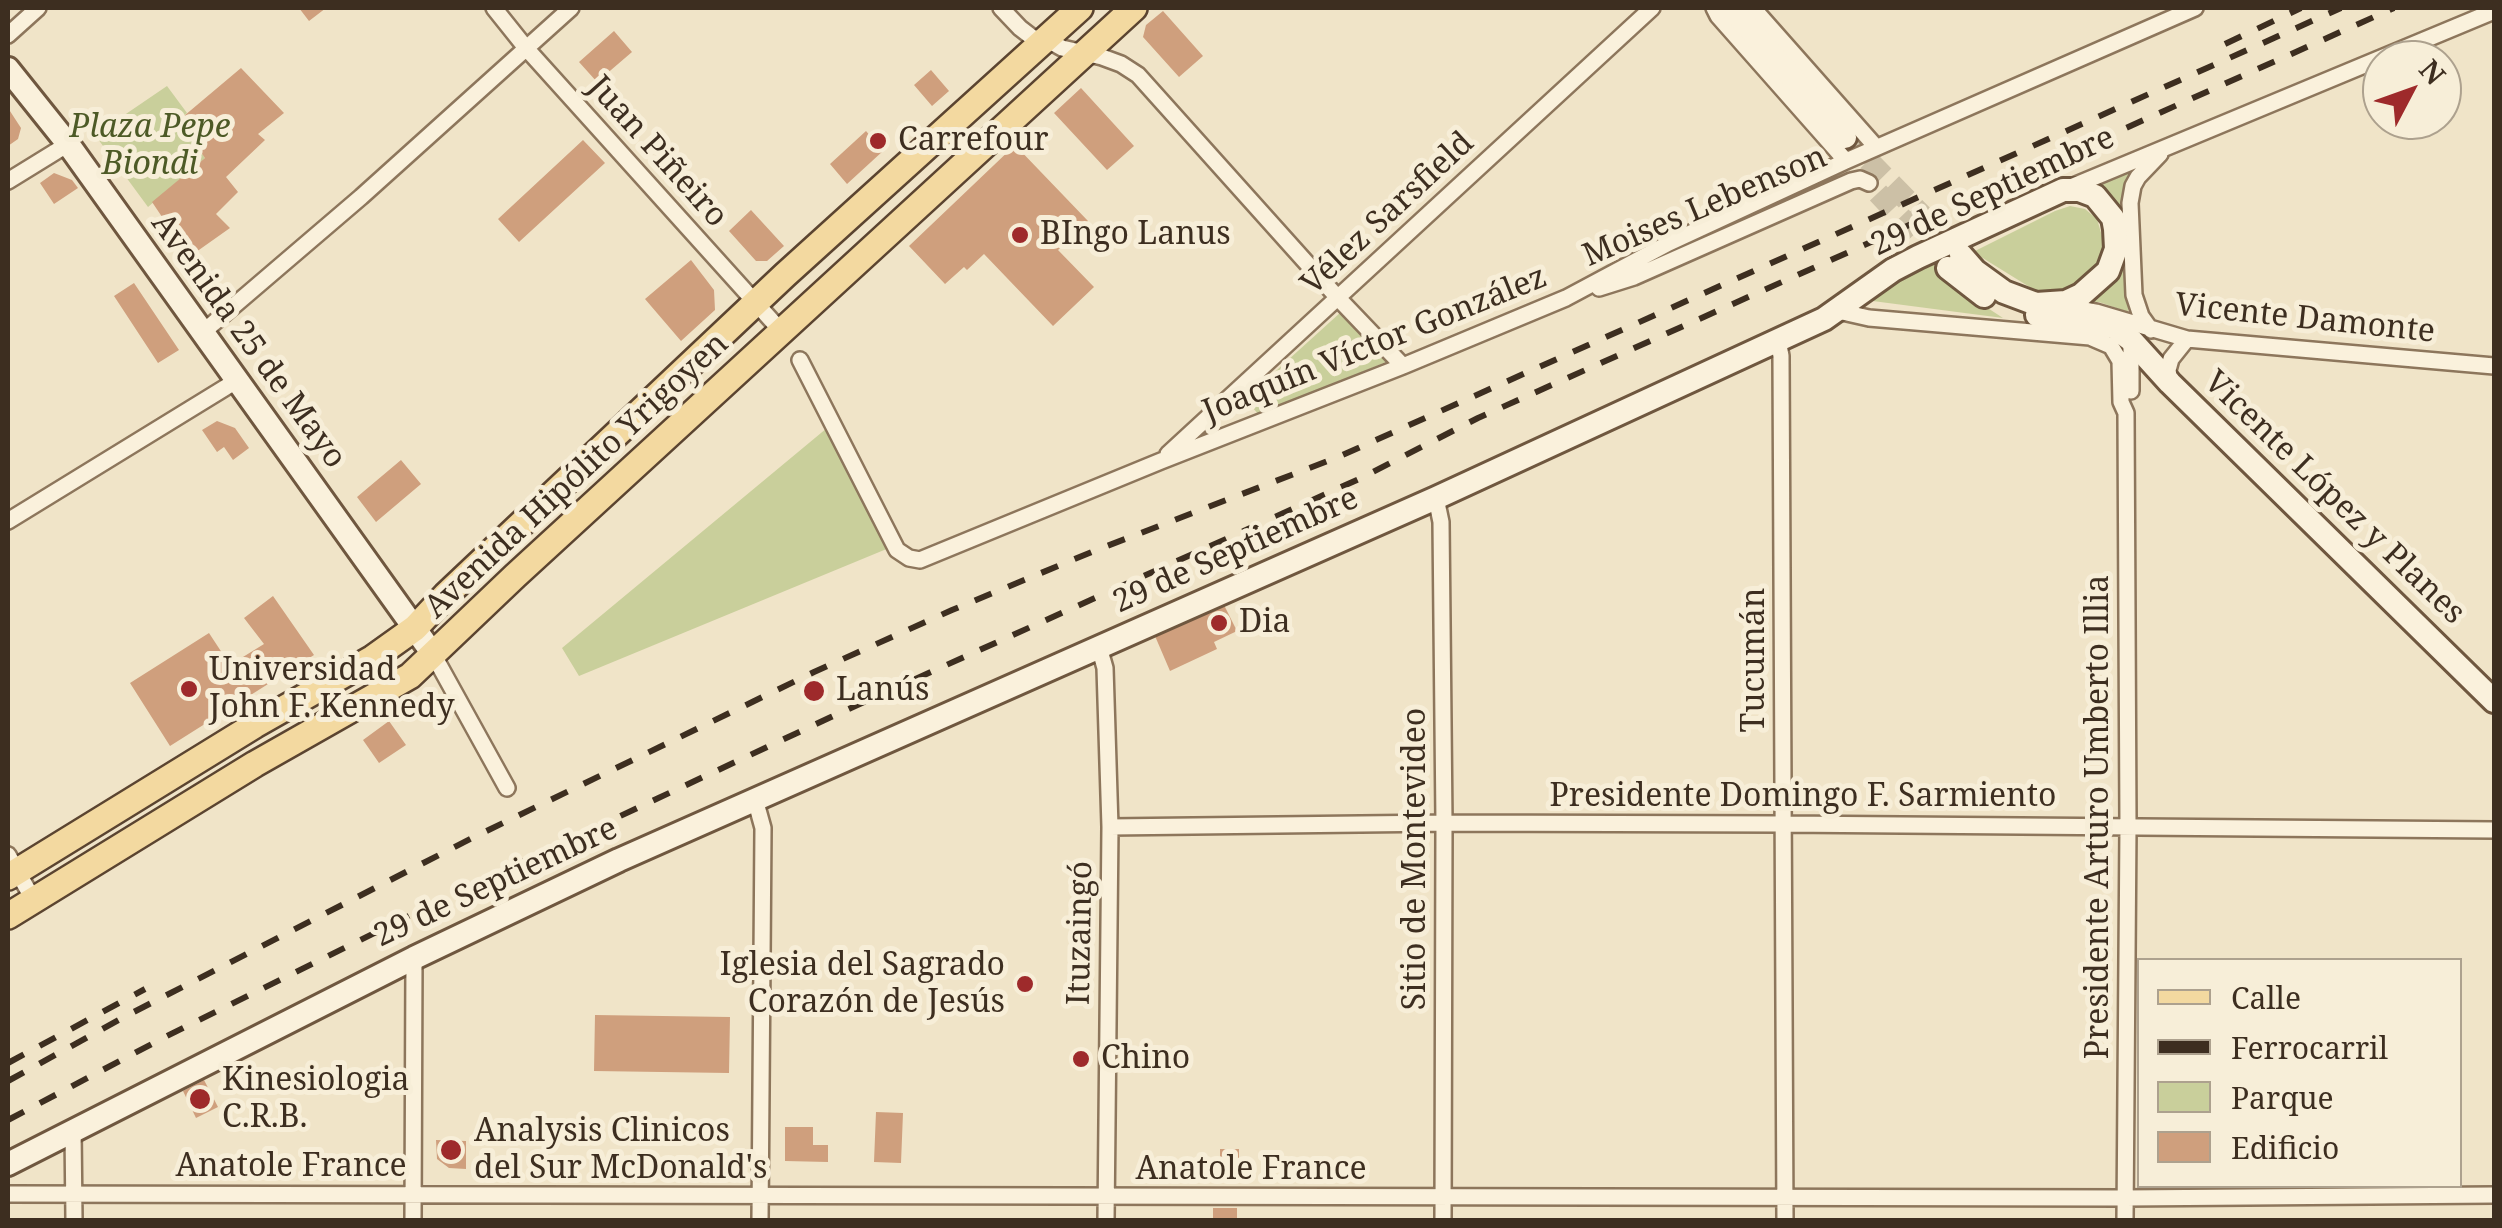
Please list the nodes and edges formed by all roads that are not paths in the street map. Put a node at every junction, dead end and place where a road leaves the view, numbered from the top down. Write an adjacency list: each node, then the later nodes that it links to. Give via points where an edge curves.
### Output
1 (38, 8): 13 (street)
2 (494, 8): 15 (street, Juan Piñeiro)
3 (571, 8): 15 (street)
4 (1000, 8): 14 (street, via 1033,38)
5 (1080, 8): 14 (main road, Avenida Hipólito Yrigoyen)
6 (1134, 8): 16 (main road, Avenida Hipólito Yrigoyen)
7 (1652, 8): 25 (street, Vélez Sarsfield)
8 (1714, 8): 21 (street)
9 (1732, 8): 21 (street, Moises Lebenson)
10 (1753, 8): 19 (street)
11 (2195, 8): 19 (street, Joaquín Víctor González)
12 (2494, 11): 20 (street, 29 de Septiembre)
13 (8, 35)
14 (1046, 39): 16 (street); 27 (main road, Avenida Hipólito Yrigoyen)
15 (526, 48): 27 (street, Juan Piñeiro); 30 (street)
16 (1086, 52): 25 (street, via 1121,64 1147,84); 31 (main road, Avenida Hipólito Yrigoyen)
17 (8, 69): 18 (street, Avenida 25 de Mayo)
18 (68, 144): 22 (street); 30 (street, Avenida 25 de Mayo)
19 (1876, 148): 21 (street, Joaquín Víctor González)
20 (2166, 148): 24 (street, 29 de Septiembre); 32 (street, Presidente Arturo Umberto Illia, via 2133,186 2134,296 2141,316)
21 (1845, 149): 26 (street, Joaquín Víctor González)
22 (8, 181)
23 (1869, 183): 26 (street, Moises Lebenson, via 1851,180 1634,278)
24 (2063, 190): 28 (street, via 2087,192 2103,203 2113,218 2116,249 2096,284); 29 (street, 29 de Septiembre, via 1918,256)
25 (1338, 298): 36 (street); 40 (street, Vélez Sarsfield)
26 (1566, 298): 36 (street, Joaquín Víctor González)
27 (757, 303): 31 (street, Juan Piñeiro); 43 (main road, Avenida Hipólito Yrigoyen)
28 (2053, 304): 32 (street, Vicente Damonte, via 2096,312); 32 (street, via 2004,292 1954,261 1987,298 2018,312 2114,326)
29 (1838, 311): 32 (street, Vicente Damonte); 34 (street, 29 de Septiembre)
30 (202, 332): 38 (street, Avenida 25 de Mayo)
31 (782, 332): 45 (main road, Avenida Hipólito Yrigoyen)
32 (2131, 339): 33 (street, Vicente Damonte); 39 (street, Vicente López y Planes); 51 (street, Presidente Arturo Umberto Illia)
33 (2187, 339): 37 (street, Vicente Damonte); 39 (street, via 2171,359)
34 (1778, 340): 41 (street, 29 de Septiembre); 50 (street, Tucumán)
35 (800, 360): 40 (street, Joaquín Víctor González, via 897,550 908,558 920,560)
36 (1403, 366): 40 (street, Joaquín Víctor González)
37 (2494, 366)
38 (236, 381): 42 (street); 43 (street, Avenida 25 de Mayo)
39 (2170, 383): 46 (street, Vicente López y Planes)
40 (1161, 460)
41 (1436, 498): 44 (street, 29 de Septiembre); 49 (street, Sitio de Montevideo)
42 (8, 521)
43 (415, 628): 45 (street, Avenida 25 de Mayo); 54 (main road, Avenida Hipólito Yrigoyen)
44 (1099, 647): 48 (street, 29 de Septiembre); 52 (street, Ituzaingó)
45 (432, 654): 47 (street); 55 (main road, Avenida Hipólito Yrigoyen, via 410,676)
46 (2494, 701)
47 (507, 788)
48 (755, 799): 57 (street, 29 de Septiembre); 64 (street, via 763,828)
49 (1444, 824): 50 (street, Presidente Domingo F. Sarmiento); 52 (street, Presidente Domingo F. Sarmiento); 66 (street, Sitio de Montevideo)
50 (1784, 824): 51 (street, Presidente Domingo F. Sarmiento); 67 (street, Tucumán)
51 (2128, 826): 53 (street, Presidente Domingo F. Sarmiento); 68 (street, Presidente Arturo Umberto Illia)
52 (1110, 828): 65 (street, Ituzaingó)
53 (2494, 830)
54 (11, 868): 55 (street)
55 (33, 900): 56 (main road, Avenida Hipólito Yrigoyen)
56 (8, 916)
57 (414, 958): 58 (street, 29 de Septiembre); 62 (street)
58 (73, 1128): 59 (street, 29 de Septiembre); 61 (street)
59 (8, 1164)
60 (8, 1194): 61 (street, Anatole France)
61 (74, 1194): 62 (street, Anatole France); 69 (street)
62 (413, 1194): 64 (street, Anatole France); 70 (street)
63 (2494, 1195): 68 (street, Anatole France)
64 (760, 1197): 65 (street, Anatole France); 71 (street)
65 (1106, 1197): 66 (street, Anatole France); 72 (street, Ituzaingó)
66 (1443, 1197): 67 (street, Anatole France); 73 (street, Sitio de Montevideo)
67 (1785, 1197): 68 (street, Anatole France); 74 (street, Tucumán)
68 (2125, 1198): 75 (street, Presidente Arturo Umberto Illia)
69 (74, 1220)
70 (413, 1220)
71 (760, 1220)
72 (1106, 1220)
73 (1443, 1220)
74 (1785, 1220)
75 (2125, 1220)

